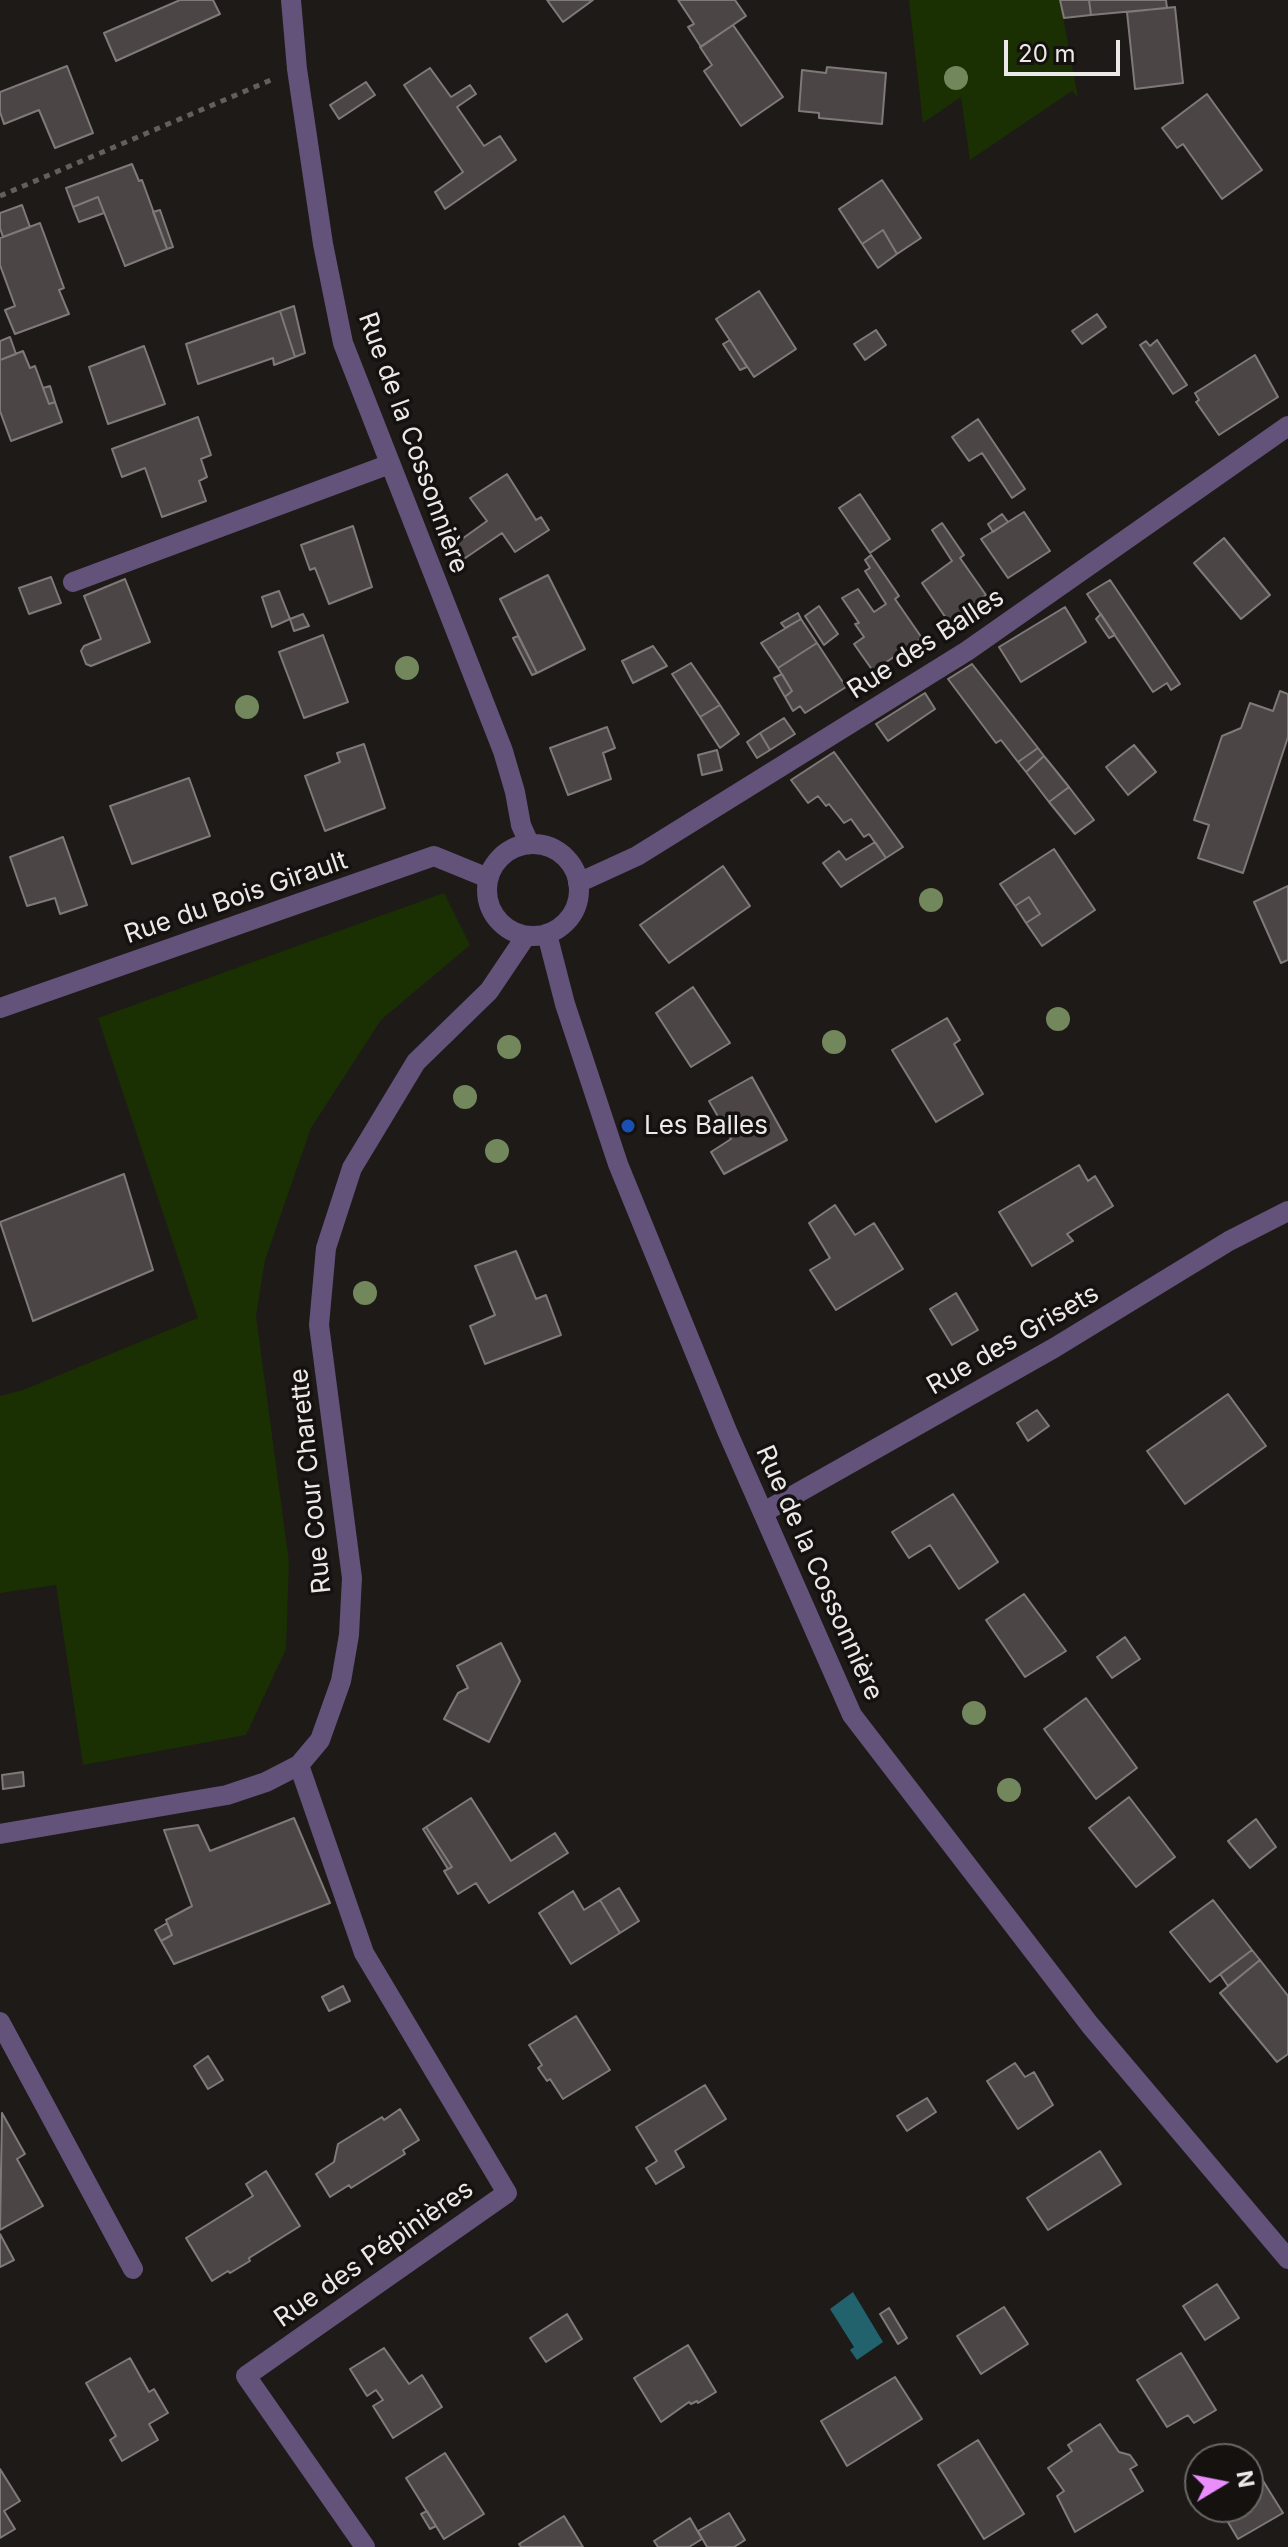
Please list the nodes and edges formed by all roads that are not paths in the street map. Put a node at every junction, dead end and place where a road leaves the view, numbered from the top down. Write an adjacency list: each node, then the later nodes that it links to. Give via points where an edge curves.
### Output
1 (291, 0): 3 (street, Rue de la Cossonnière, via 323,244 343,343)
2 (1288, 426): 7 (street, Rue des Balles, via 967,651 637,856)
3 (390, 464): 4 (street); 5 (street, Rue de la Cossonnière, via 503,751)
4 (73, 582)
5 (529, 843): 6 (street, via 503,854); 7 (street, via 556,850 575,870)
6 (488, 878): 9 (street, via 487,893 499,921); 10 (street, Rue du Bois Girault, via 434,856)
7 (578, 883): 8 (street, via 572,914)
8 (547, 934): 9 (street); 12 (street, Rue de la Cossonnière, via 618,1164)
9 (526, 936): 13 (street, Rue Cour Charette, via 489,991 416,1062 352,1168 326,1248 319,1325 352,1578 341,1681 320,1740)
10 (0, 1008)
11 (1288, 1211): 12 (street, Rue des Grisets)
12 (764, 1512): 16 (street, Rue de la Cossonnière, via 852,1715 1090,2025)
13 (299, 1765): 14 (street, Rue Cour Charette, via 227,1795); 18 (street, Rue des Pépinières, via 364,1953 507,2193 246,2376)
14 (0, 1834)
15 (0, 2022): 17 (street)
16 (1288, 2259)
17 (133, 2269)
18 (365, 2547)

